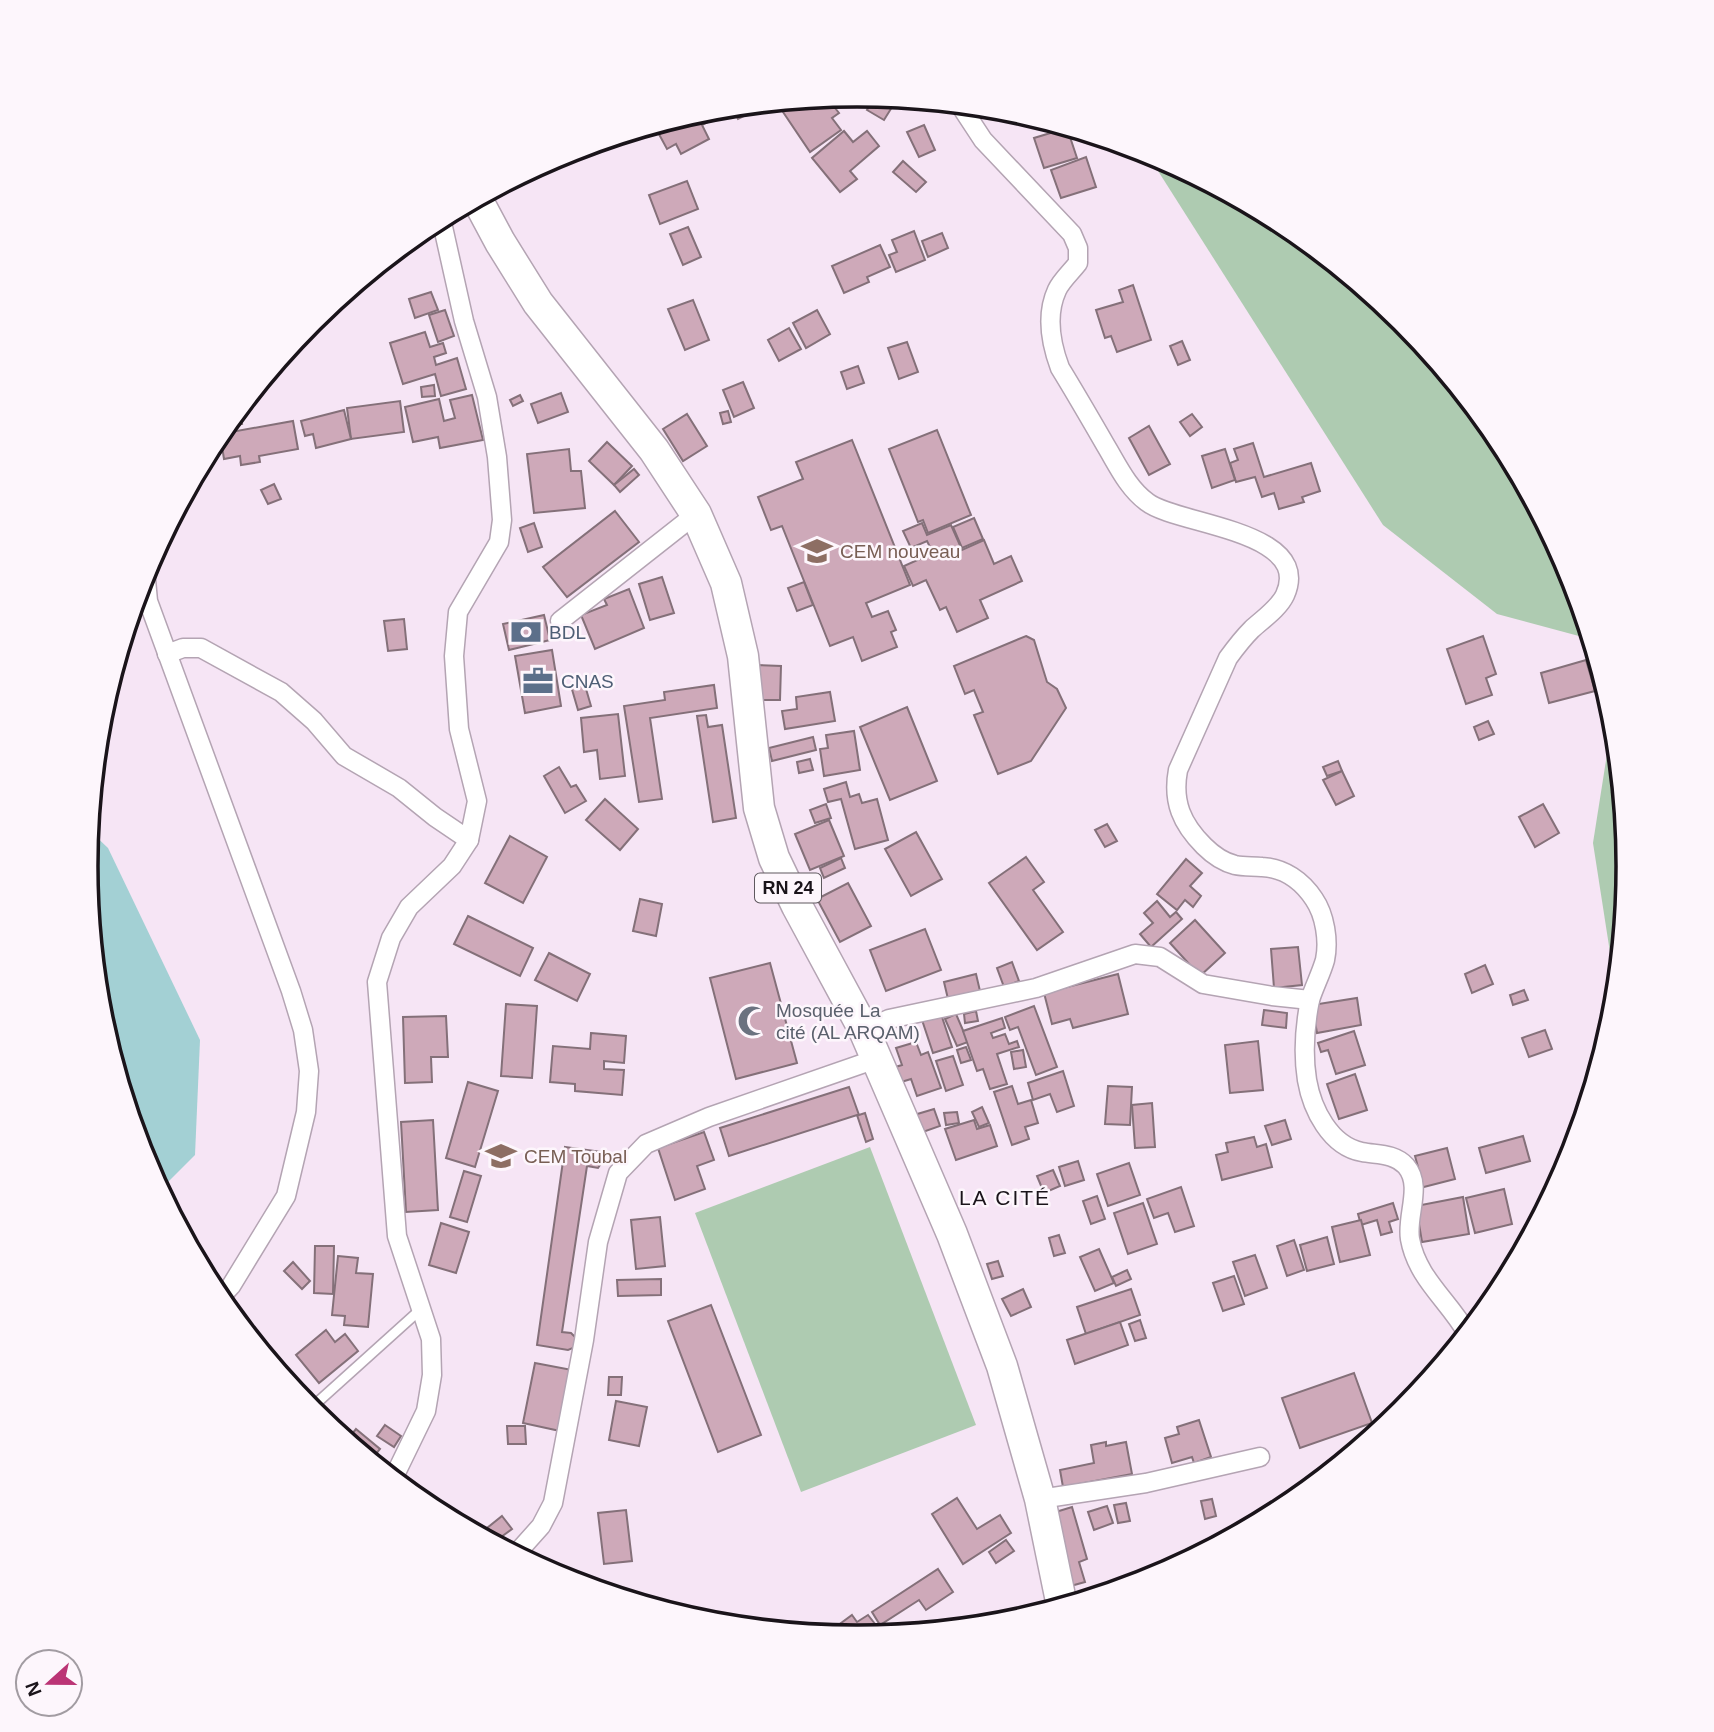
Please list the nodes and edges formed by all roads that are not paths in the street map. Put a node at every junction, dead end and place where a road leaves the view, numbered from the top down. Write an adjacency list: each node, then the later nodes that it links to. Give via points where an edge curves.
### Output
1 (967, 115): 9 (street, via 983,140 1076,241 1078,263 1057,289 1051,309 1053,349 1127,481 1162,511 1238,531 1273,550 1284,564 1285,593 1228,658 1178,771 1176,797 1184,823 1212,854 1235,865 1280,870 1317,902 1324,920 1325,959)
2 (481, 207): 4 (main road, RN 24, via 538,303 654,450)
3 (443, 230): 8 (street, via 487,397 502,520 499,542 458,612 454,656 459,729 477,802)
4 (696, 514): 6 (street); 10 (main road, RN 24, via 726,583 743,656 759,808 774,858)
5 (148, 597): 7 (street)
6 (560, 621)
7 (167, 654): 8 (street, via 201,648 281,692 344,755 399,788); 12 (street, via 291,991 309,1071 306,1112 286,1196)
8 (469, 840): 13 (street, via 452,866 409,907 391,938 377,982 397,1236)
9 (1310, 1000): 10 (street, via 1203,984 1160,957 1135,954 1035,988 889,1019); 14 (street, via 1305,1053 1315,1108 1341,1143 1388,1156 1408,1169 1414,1184 1409,1235 1414,1254 1431,1287)
10 (864, 1030): 11 (main road, RN 24)
11 (876, 1059): 18 (main road, RN 24, via 953,1234 997,1354); 19 (street, via 646,1144 618,1173 598,1241 553,1503)
12 (227, 1290)
13 (421, 1309): 15 (lane); 17 (street, via 431,1339 432,1375 426,1412)
14 (1462, 1324)
15 (318, 1401)
16 (1260, 1457): 18 (street, via 1146,1483)
17 (398, 1470)
18 (1040, 1499): 20 (main road, RN 24)
19 (522, 1547)
20 (1060, 1597)

